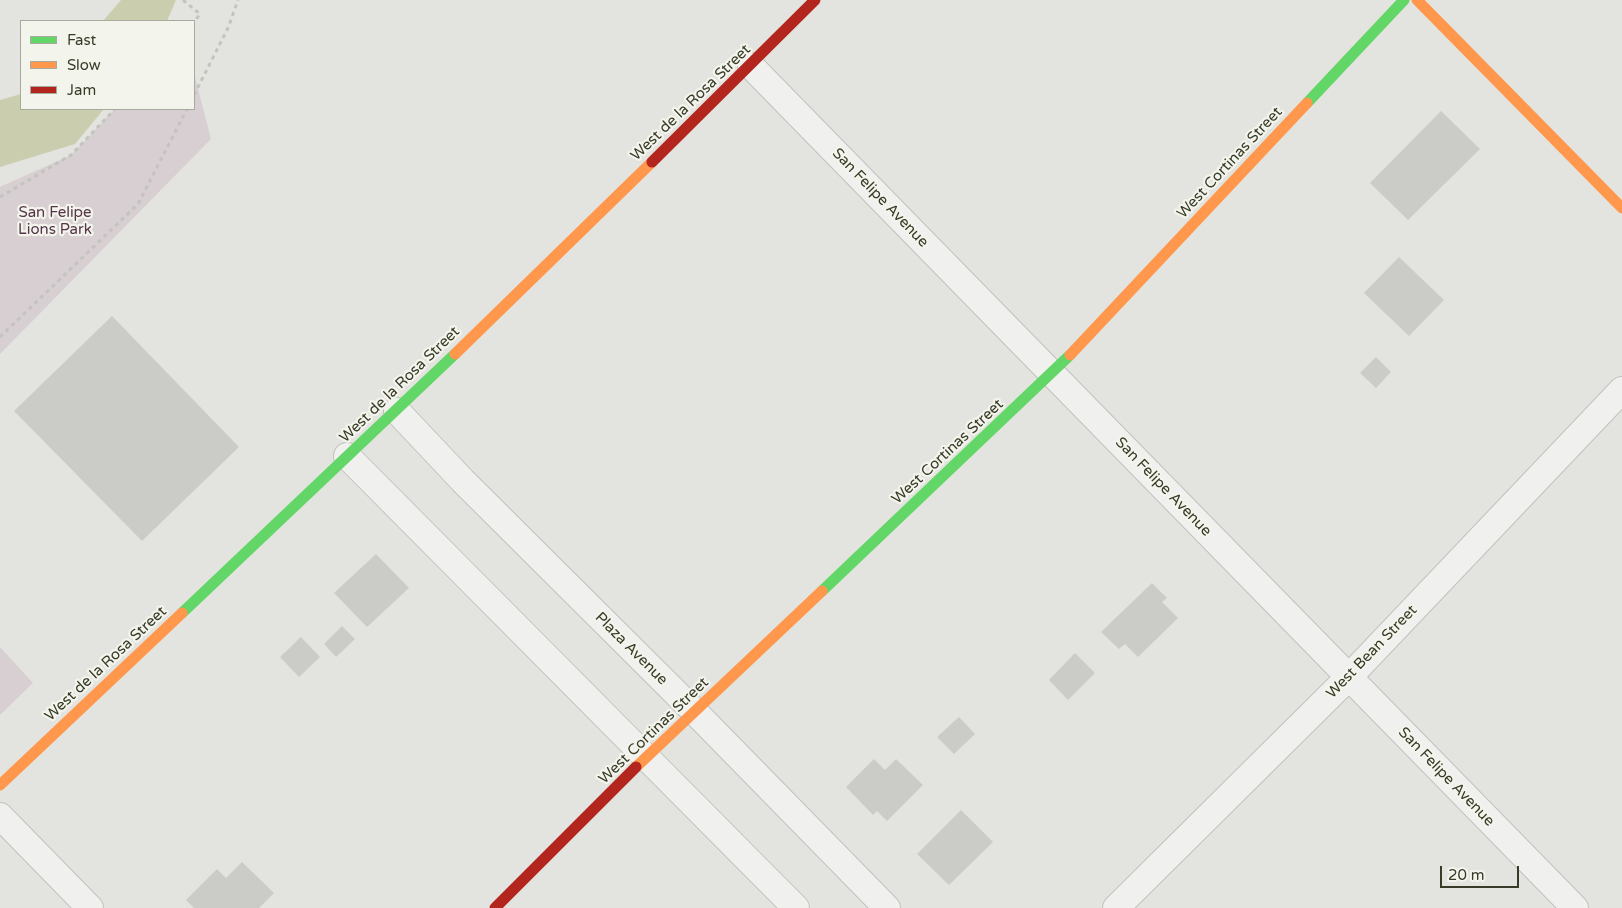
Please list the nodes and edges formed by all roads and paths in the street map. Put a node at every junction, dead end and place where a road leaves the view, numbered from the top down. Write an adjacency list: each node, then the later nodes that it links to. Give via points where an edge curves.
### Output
1 (183, 0): 6 (path, via 200,14)
2 (238, 0): 8 (path, via 228,28)
3 (815, 0): 7 (street, West de la Rosa Street)
4 (1404, 0): 14 (street, West Cortinas Street)
5 (1417, 0): 12 (street)
6 (195, 21)
7 (751, 66): 14 (street, San Felipe Avenue); 16 (street, West de la Rosa Street)
8 (195, 93)
9 (114, 110): 11 (path, via 70,155)
10 (186, 110): 13 (path, via 138,204)
11 (0, 196)
12 (1622, 208)
13 (0, 337)
14 (1052, 374): 18 (street, San Felipe Avenue); 19 (street, West Cortinas Street)
15 (1622, 390): 18 (street, West Bean Street)
16 (397, 411): 17 (street, West de la Rosa Street); 19 (street, Plaza Avenue)
17 (347, 456): 20 (street); 21 (street, West de la Rosa Street)
18 (1349, 677): 27 (street, West Bean Street); 28 (street, San Felipe Avenue)
19 (695, 712): 20 (street, West Cortinas Street); 26 (street, Plaza Avenue)
20 (647, 756): 24 (street, West Cortinas Street); 25 (street)
21 (0, 785)
22 (0, 816): 23 (street)
23 (90, 908)
24 (494, 908)
25 (796, 908)
26 (887, 908)
27 (1116, 908)
28 (1575, 908)

